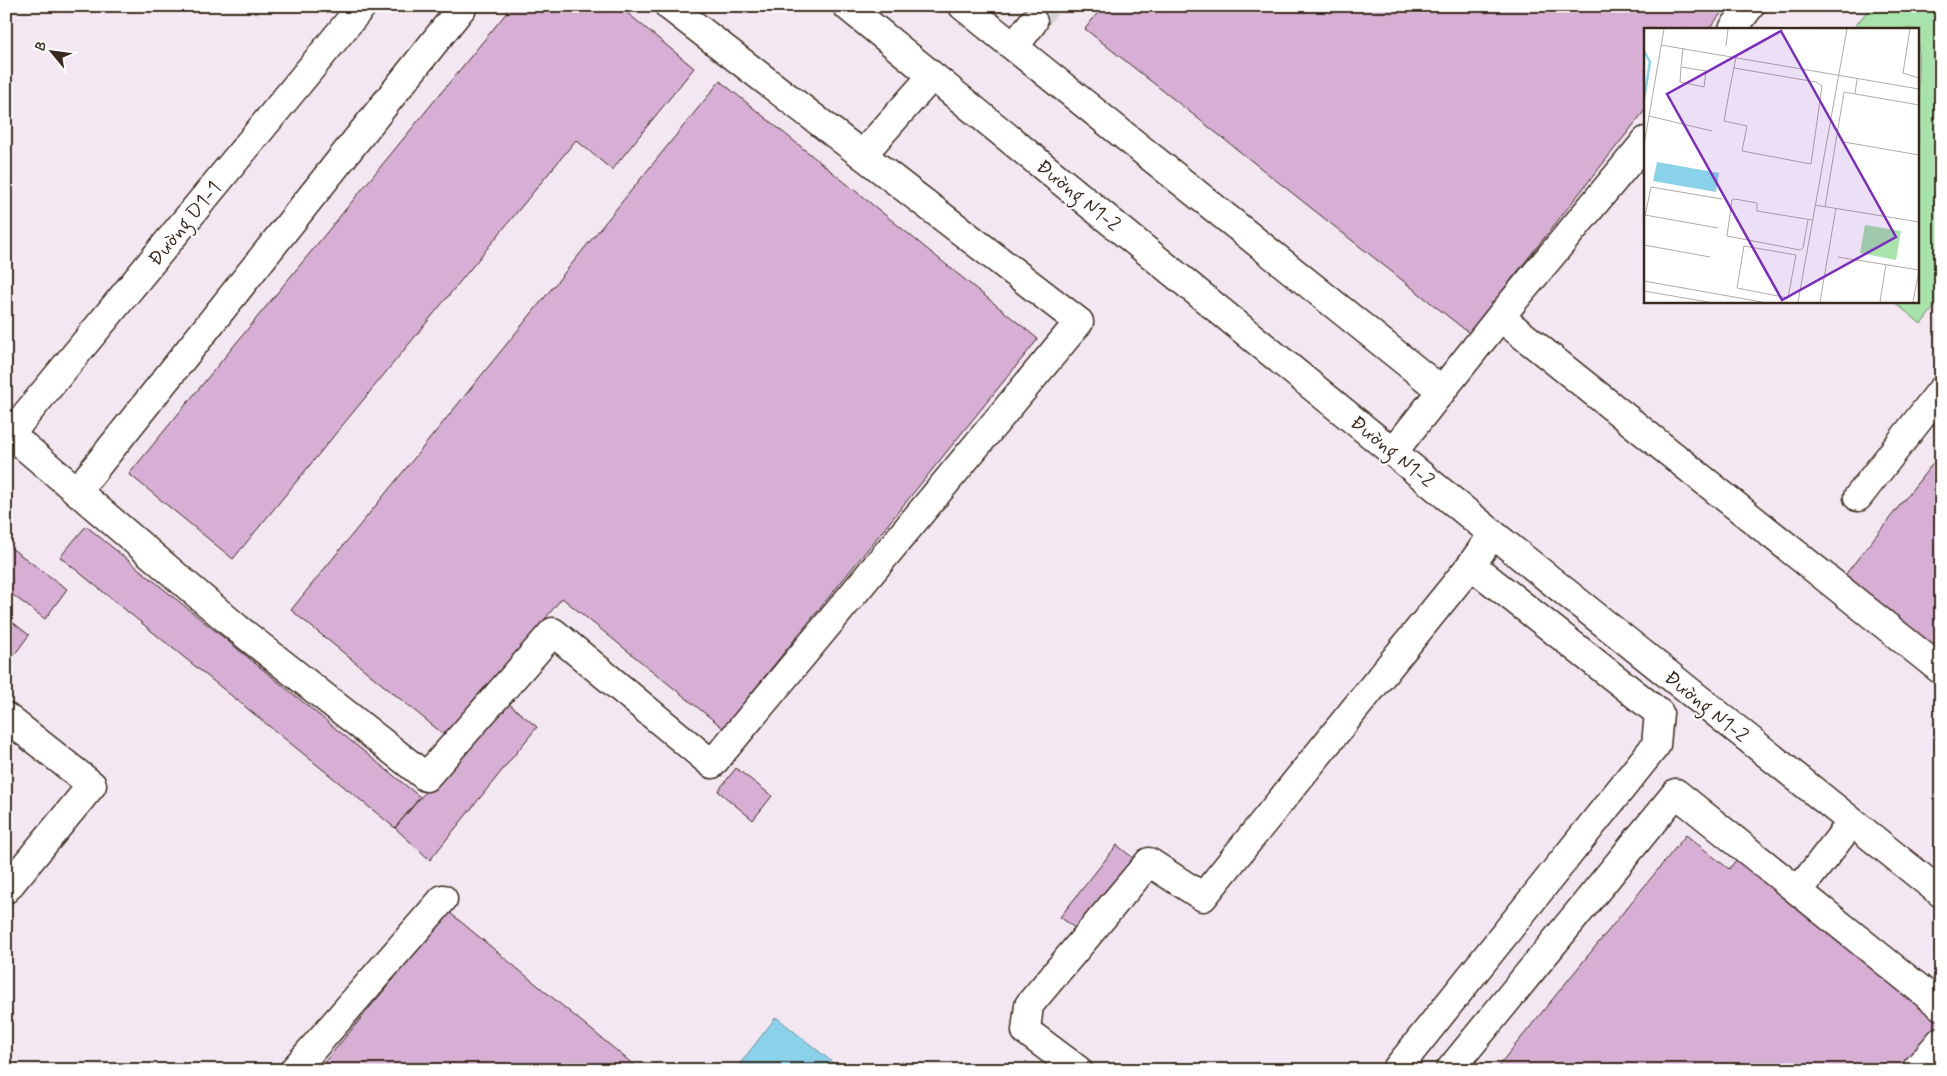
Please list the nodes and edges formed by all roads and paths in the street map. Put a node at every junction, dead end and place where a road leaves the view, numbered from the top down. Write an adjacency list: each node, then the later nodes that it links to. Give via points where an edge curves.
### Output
1 (362, 6): 16 (street, Đường D1-1)
2 (463, 6): 18 (street)
3 (669, 6): 12 (street)
4 (847, 6): 10 (street, Đường N1-2)
5 (962, 6): 9 (street)
6 (1750, 6): 8 (street)
7 (1034, 22): 9 (street)
8 (1734, 28)
9 (1014, 47): 14 (street)
10 (932, 76): 12 (street); 17 (street, Đường N1-2)
11 (1644, 143): 13 (street)
12 (862, 156): 18 (street, via 1079,322 712,764 553,632 426,777 237,628)
13 (1500, 317): 14 (street); 22 (street)
14 (1442, 391): 17 (street)
15 (1941, 391): 19 (street)
16 (8, 436): 18 (street)
17 (1394, 452): 20 (street, Đường N1-2)
18 (77, 491)
19 (1858, 497)
20 (1493, 534): 21 (street); 24 (street, Đường N1-2)
21 (1471, 565): 32 (street, via 1203,897 1149,862 1029,1005 1026,1031); 33 (street, via 1659,713 1656,745)
22 (1941, 670)
23 (6, 717): 25 (street, via 92,785)
24 (1852, 822): 26 (street); 27 (street, Đường N1-2)
25 (6, 889)
26 (1799, 890): 29 (street); 34 (street, via 1676,793)
27 (1941, 893)
28 (443, 899): 31 (street)
29 (1941, 1006)
30 (1941, 1041): 35 (street)
31 (294, 1070)
32 (1078, 1070)
33 (1396, 1070)
34 (1450, 1070)
35 (1916, 1070)

